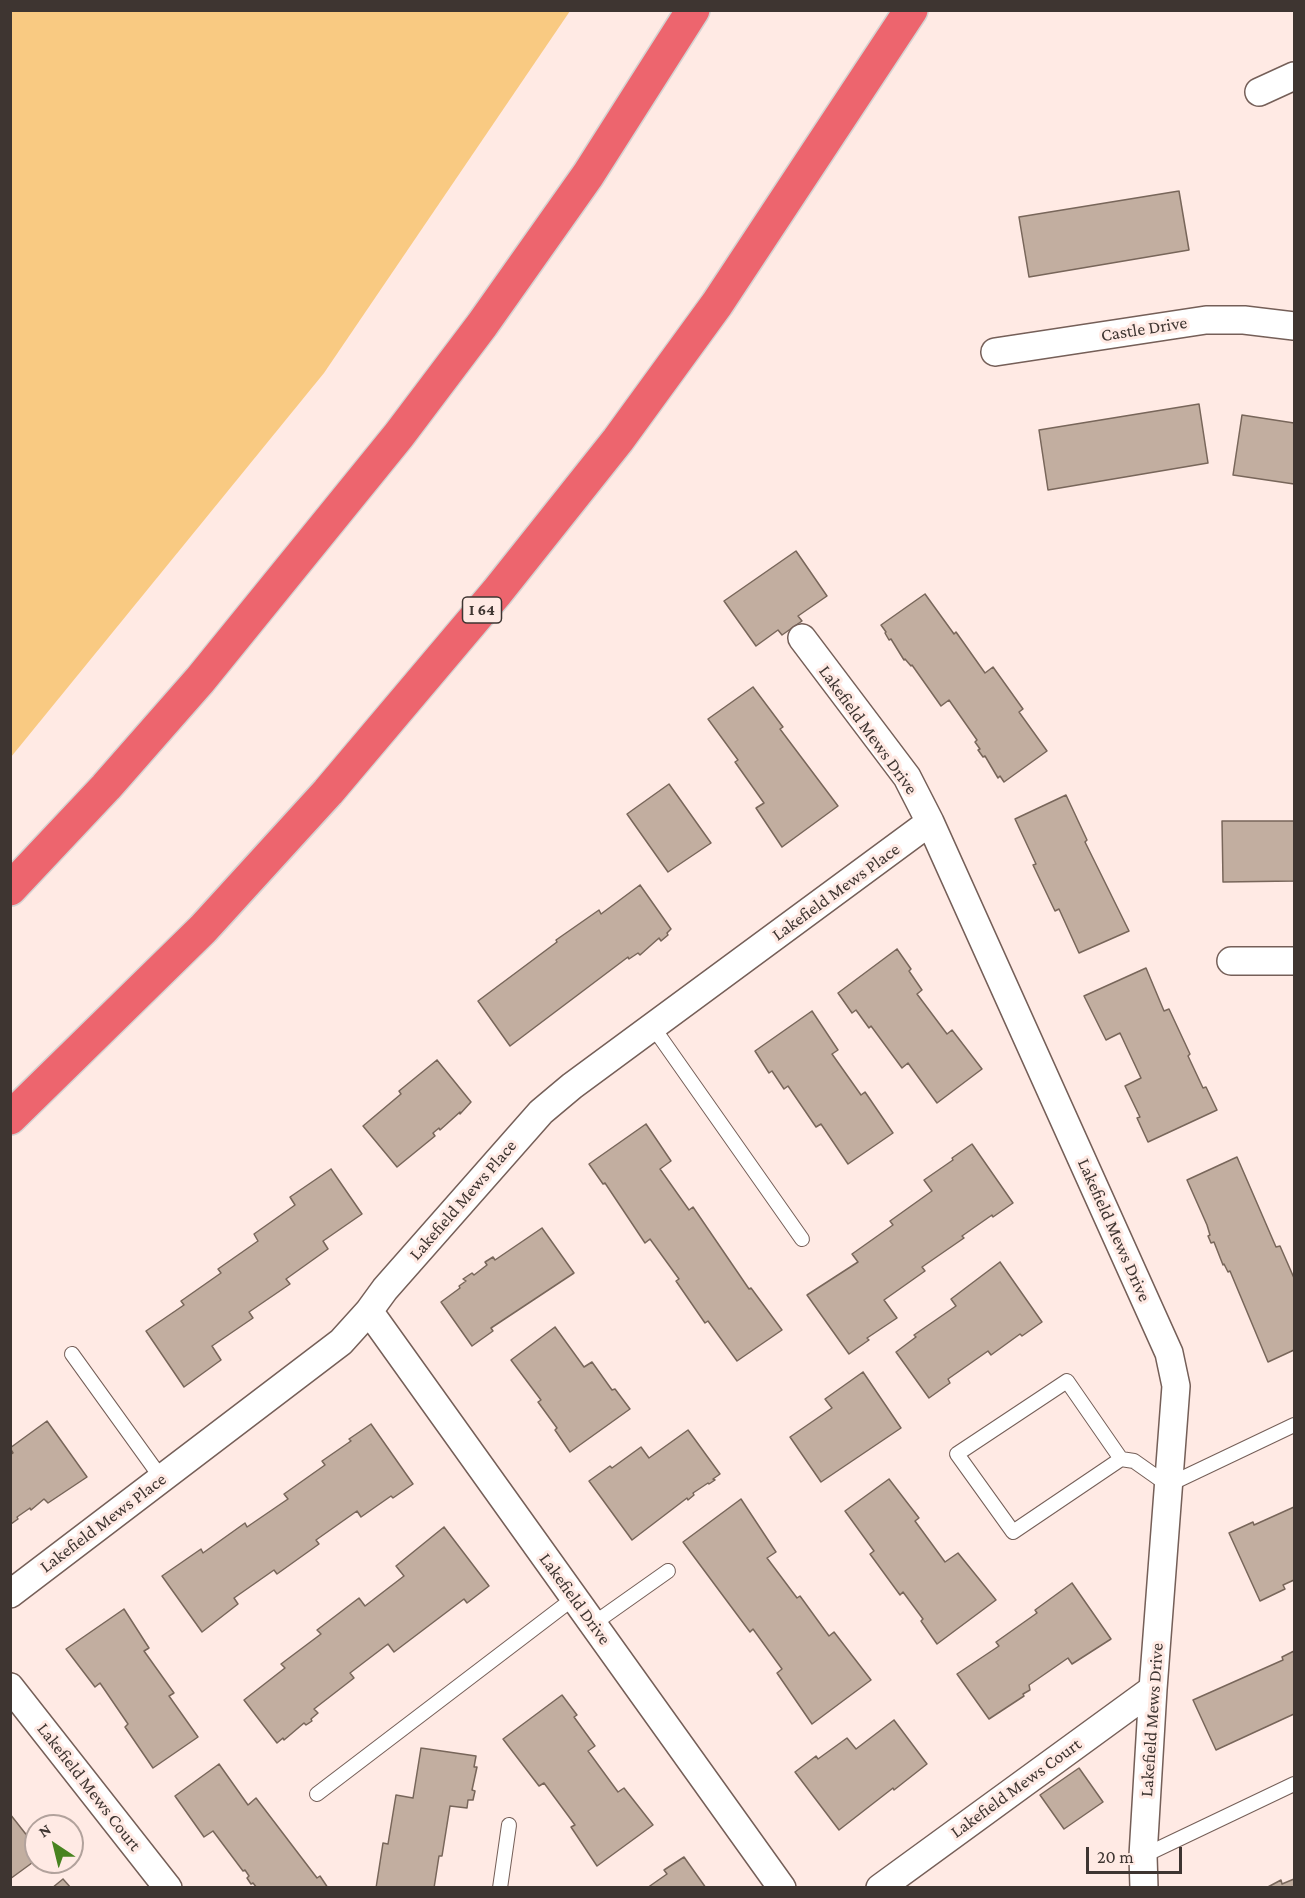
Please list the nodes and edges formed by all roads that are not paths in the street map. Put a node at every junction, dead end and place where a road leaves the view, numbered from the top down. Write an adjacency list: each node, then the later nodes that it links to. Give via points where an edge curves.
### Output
1 (693, 10): 9 (highway, via 588,175 482,326 399,435 200,680 106,788)
2 (911, 10): 13 (highway, I 64, via 717,304 618,440 497,592 328,792 203,929)
3 (1294, 76): 4 (street)
4 (1259, 92)
5 (1294, 326): 6 (street, Castle Drive, via 1206,320)
6 (995, 352)
7 (801, 638): 8 (street, Lakefield Mews Drive, via 907,777)
8 (930, 822): 12 (street, Lakefield Mews Place); 20 (street, Lakefield Mews Drive, via 1169,1353 1176,1386)
9 (10, 889)
10 (1231, 961): 11 (street)
11 (1294, 961)
12 (653, 1027): 14 (lane); 15 (street, Lakefield Mews Place, via 541,1112)
13 (10, 1118)
14 (802, 1239)
15 (369, 1311): 19 (street, Lakefield Mews Place, via 341,1342); 23 (street, Lakefield Drive)
16 (72, 1354): 19 (lane)
17 (1294, 1425): 20 (lane)
18 (1121, 1460): 18 (lane, via 1067,1381 957,1454 1013,1532); 20 (lane, via 1134,1461)
19 (162, 1479): 22 (street, Lakefield Mews Place)
20 (1168, 1485): 26 (street, Lakefield Mews Drive)
21 (668, 1571): 24 (lane)
22 (10, 1594)
23 (574, 1598): 24 (street, Lakefield Drive); 28 (lane)
24 (593, 1624): 33 (street, Lakefield Drive)
25 (10, 1687): 31 (street, Lakefield Mews Court)
26 (1153, 1689): 30 (street, Lakefield Mews Drive); 34 (street, Lakefield Mews Court)
27 (1294, 1784): 30 (lane)
28 (317, 1794)
29 (509, 1825): 32 (lane)
30 (1143, 1856): 35 (street, Lakefield Mews Drive)
31 (168, 1887)
32 (500, 1887)
33 (782, 1887)
34 (880, 1887)
35 (1144, 1887)

